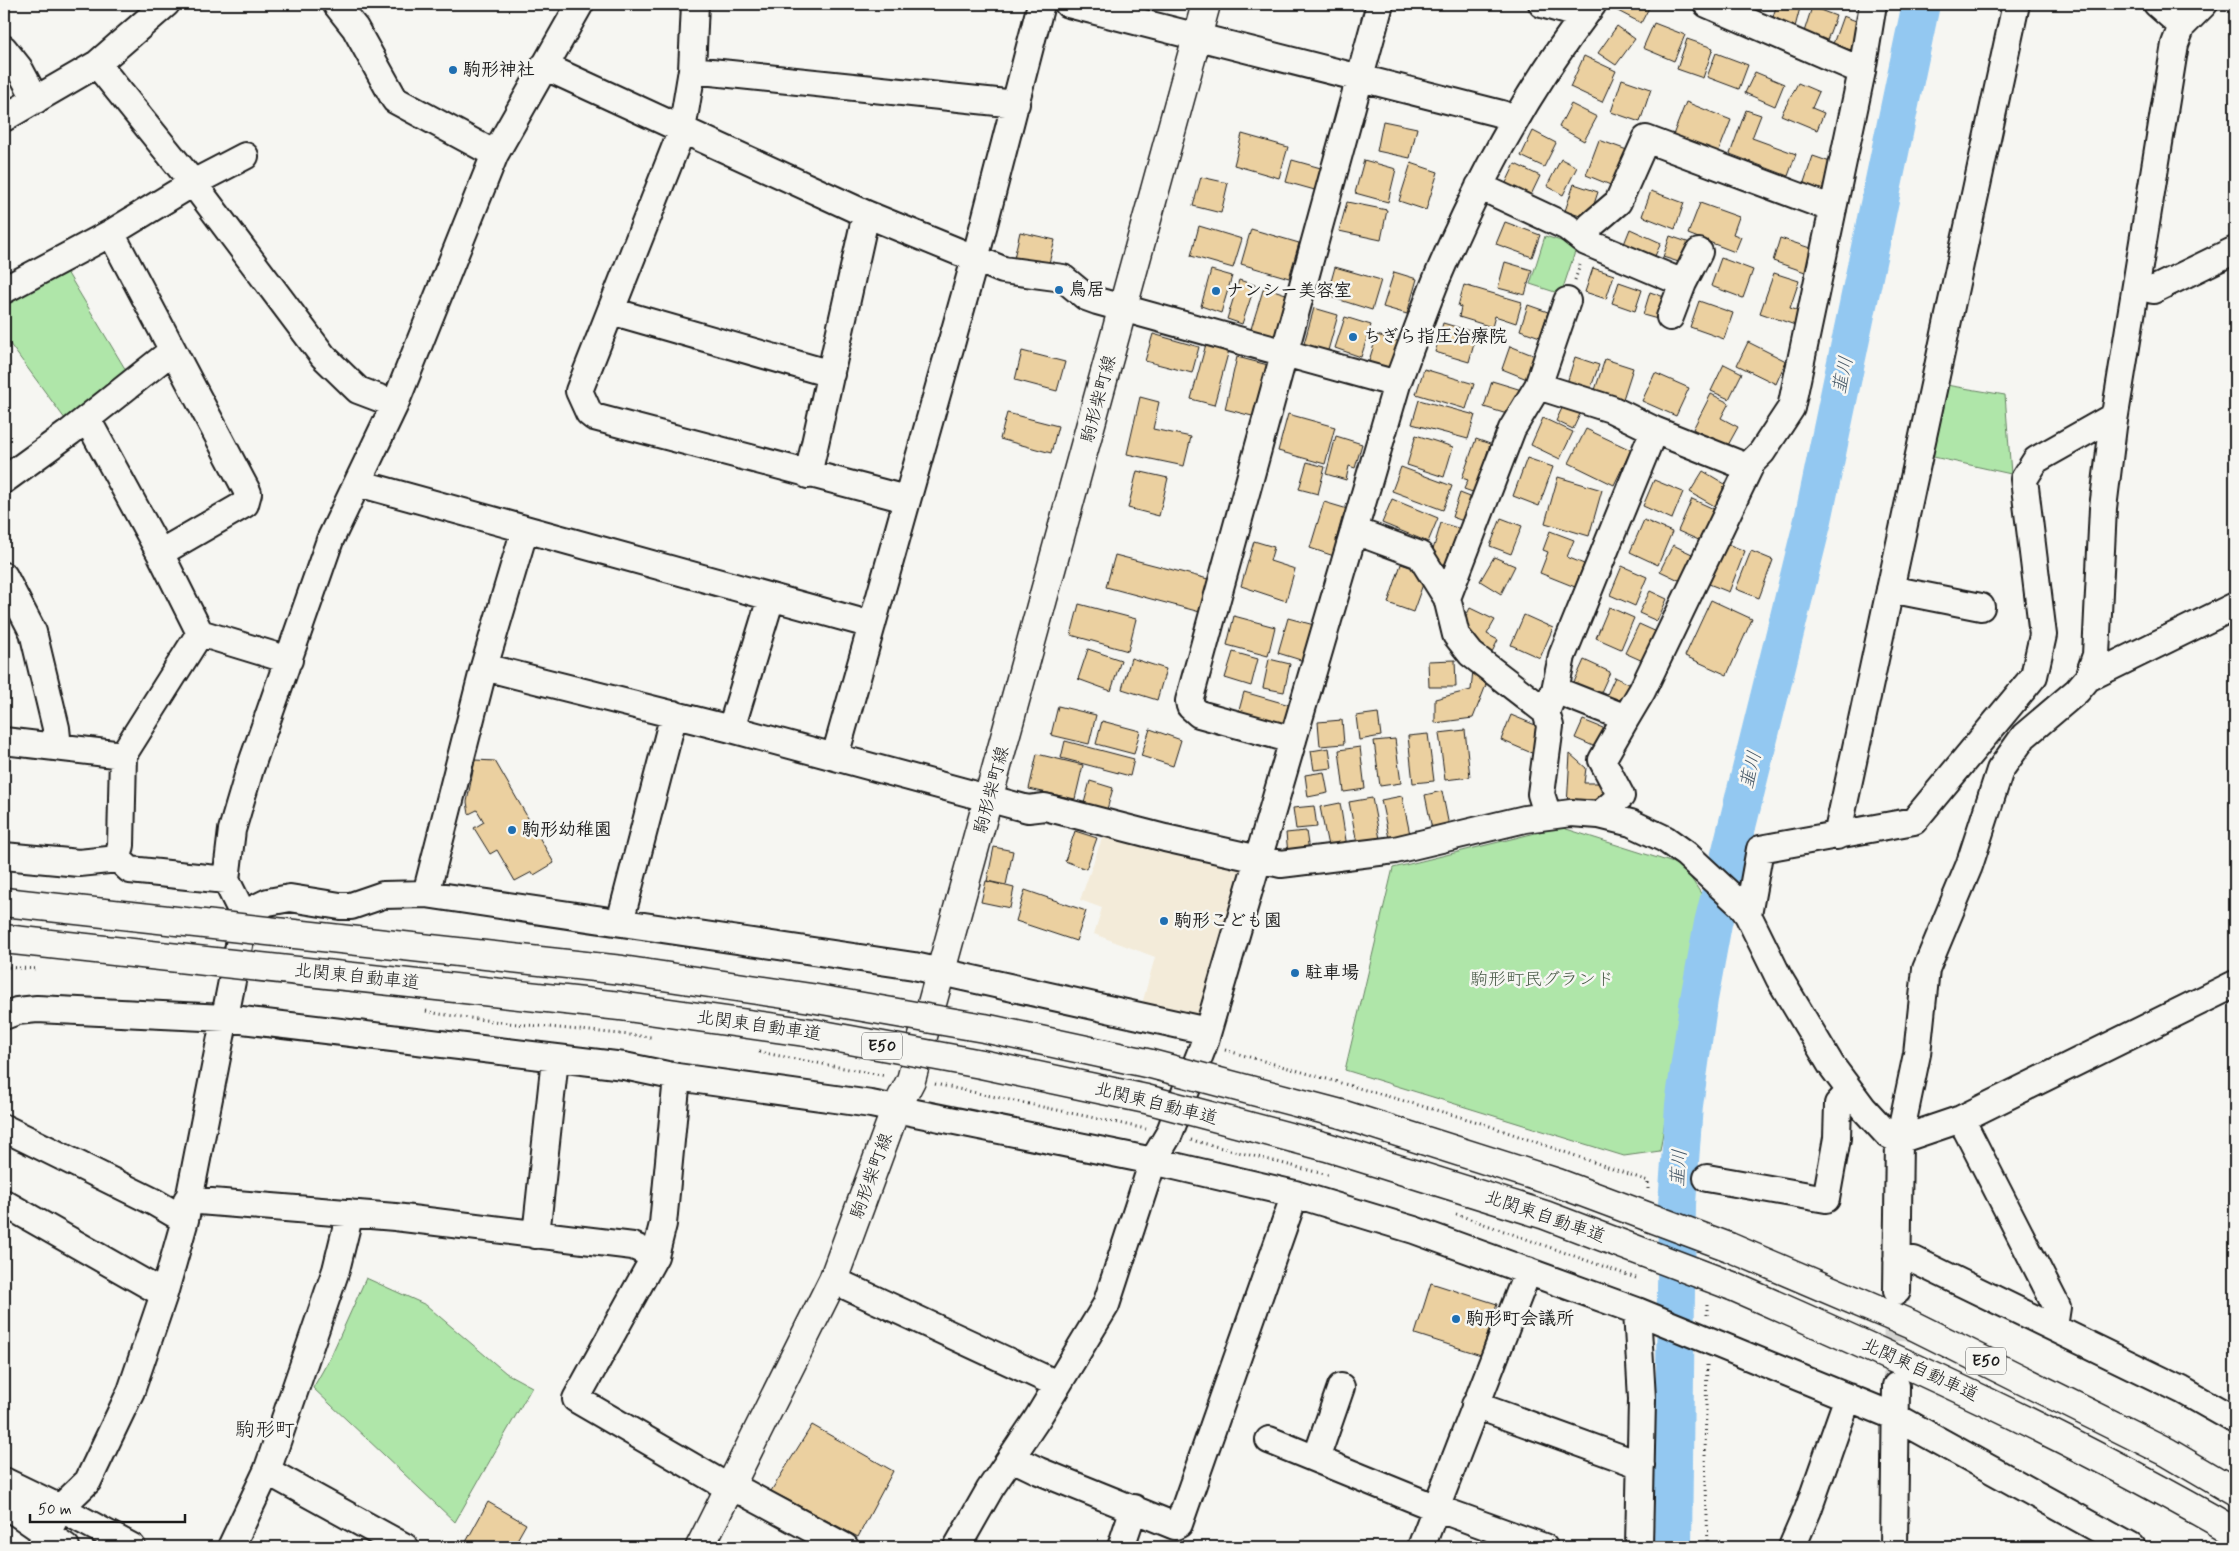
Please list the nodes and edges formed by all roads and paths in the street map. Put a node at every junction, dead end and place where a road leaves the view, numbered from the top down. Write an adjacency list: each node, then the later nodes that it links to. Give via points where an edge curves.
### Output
1 (166, 4): 19 (street)
2 (580, 4): 20 (street)
3 (695, 4): 21 (street)
4 (1041, 4): 25 (street)
5 (1068, 4): 17 (street)
6 (1206, 4): 17 (main road, 駒形柴町線)
7 (1380, 4): 23 (street)
8 (1542, 4): 15 (street)
9 (1707, 4): 22 (street)
10 (1873, 4): 22 (street)
11 (2016, 4): 65 (street)
12 (2157, 4): 16 (street)
13 (2204, 4): 16 (street)
14 (340, 6): 29 (street, via 395,100)
15 (1588, 10): 27 (street)
16 (2182, 26): 41 (street, via 2175,44)
17 (1198, 38): 23 (street); 44 (main road, 駒形柴町線)
18 (4, 50): 24 (street, via 23,74)
19 (97, 64): 24 (street); 31 (street)
20 (544, 66): 28 (street); 29 (street)
21 (692, 70): 25 (street); 28 (street)
22 (1862, 71): 33 (street)
23 (1360, 78): 27 (street, via 1502,114); 48 (street)
24 (36, 100): 26 (street)
25 (1016, 104): 39 (street)
26 (4, 118)
27 (1514, 121): 32 (street)
28 (682, 130): 34 (street); 45 (street)
29 (495, 154): 52 (street)
30 (245, 156): 31 (street)
31 (193, 183): 35 (street); 52 (street, via 323,356 358,390)
32 (1479, 186): 36 (street, via 1567,227); 50 (street, via 1437,278)
33 (1833, 209): 36 (street, via 1646,139 1618,202 1590,226); 56 (street, via 1790,408)
34 (866, 214): 39 (street); 49 (street)
35 (111, 233): 42 (street); 47 (street)
36 (1586, 242): 40 (street); 43 (path)
37 (2235, 250): 41 (street, via 2153,290)
38 (1699, 252): 40 (street)
39 (975, 258): 44 (street, via 1011,272 1063,278 1086,297); 60 (street)
40 (1683, 283): 46 (street)
41 (2137, 286): 53 (street)
42 (4, 290)
43 (1568, 301): 51 (street)
44 (1124, 308): 48 (street); 84 (main road, 駒形柴町線)
45 (611, 311): 49 (street); 57 (street, via 580,386 579,391 589,413)
46 (1670, 317)
47 (172, 351): 54 (street); 63 (street, via 248,494 245,504)
48 (1284, 353): 50 (street); 79 (street, via 1189,701 1199,714)
49 (831, 374): 57 (street)
50 (1397, 384): 62 (street)
51 (1538, 386): 55 (street, via 1611,408); 67 (street, via 1512,429)
52 (395, 404): 59 (street)
53 (2114, 416): 74 (street, via 2103,508 2096,655); 87 (street, via 2036,460 2024,479 2043,635 2034,676 1914,821)
54 (87, 419): 58 (street); 63 (street)
55 (1654, 430): 56 (street, via 1747,468); 75 (street, via 1562,656)
56 (1752, 462): 77 (street)
57 (808, 475): 60 (street)
58 (4, 480)
59 (358, 483): 61 (street); 72 (street, via 330,540)
60 (906, 499): 70 (street)
61 (525, 529): 66 (street); 73 (street)
62 (1355, 531): 67 (street, via 1420,555); 79 (street)
63 (160, 553): 71 (street)
64 (4, 576): 81 (street, via 33,632)
65 (1890, 589): 69 (street); 87 (street)
66 (771, 598): 70 (street); 78 (street)
67 (1447, 598): 75 (street, via 1456,635 1471,654)
68 (2235, 606): 74 (street)
69 (1982, 607)
70 (872, 625): 83 (street)
71 (200, 633): 72 (street); 82 (street)
72 (289, 660): 91 (street, via 234,822)
73 (484, 667): 76 (street); 92 (street)
74 (2088, 678): 115 (street, via 2024,736 2000,770 1969,866 1926,969 1917,1054)
75 (1551, 701): 77 (street); 86 (street, via 1541,794)
76 (674, 714): 78 (street); 96 (street)
77 (1626, 718): 85 (street, via 1602,760 1621,796)
78 (731, 729): 83 (street)
79 (1293, 740): 90 (street)
80 (4, 742): 81 (street)
81 (58, 747): 82 (street)
82 (123, 755): 89 (street)
83 (835, 756): 84 (street)
84 (990, 798): 90 (street, via 1028,809 1044,807); 98 (main road, 駒形柴町線)
85 (1599, 815): 86 (street, via 1585,812); 94 (street, via 1631,823 1665,839 1705,870)
86 (1548, 816): 90 (street, via 1395,850 1301,863)
87 (1837, 836): 94 (street, via 1760,849)
88 (4, 856): 89 (street, via 78,862)
89 (118, 859): 91 (street, via 130,870)
90 (1258, 860): 103 (street)
91 (226, 880): 95 (street)
92 (426, 894): 95 (street, via 383,895 351,906 290,898 268,902); 96 (street)
93 (4, 902): 146 (main road, 北関東自動車道 / E50, bridge, via 622,970 811,998 984,1028 1151,1064 1341,1114 1558,1182 1729,1248 1912,1325 2167,1452)
94 (1745, 910): 110 (street, via 1779,978 1831,1066)
95 (244, 914): 102 (street)
96 (620, 922): 98 (street)
97 (4, 939): 151 (main road, 北関東自動車道 / E50, bridge, via 620,1006 812,1033 1146,1099 1327,1147 1545,1216 1732,1286 1906,1362 2032,1423 2160,1488)
98 (942, 971): 103 (street); 111 (main road, 駒形柴町線, via 911,1080)
99 (2235, 984): 112 (street)
100 (420, 1009): 104 (path, via 498,1022)
101 (4, 1016): 102 (street, via 37,1009)
102 (225, 1018): 106 (street); 120 (street)
103 (1208, 1031): 114 (street)
104 (658, 1037)
105 (751, 1050): 107 (path)
106 (555, 1059): 108 (street, via 624,1066); 122 (street)
107 (886, 1076)
108 (677, 1077): 111 (street, via 871,1104); 123 (street, via 664,1224)
109 (933, 1084): 114 (path)
110 (1850, 1091): 115 (street, via 1880,1127); 117 (street, via 1838,1104 1837,1138 1826,1199)
111 (895, 1111): 116 (street); 126 (main road, 駒形柴町線)
112 (1961, 1119): 115 (street); 130 (street, via 2056,1307)
113 (4, 1128): 120 (street, via 154,1202)
114 (1168, 1134): 116 (street)
115 (1899, 1140): 124 (street)
116 (1153, 1161): 118 (street); 132 (street, via 1106,1306)
117 (1707, 1178)
118 (1295, 1194): 125 (street, via 1414,1230); 149 (street, via 1179,1524 1175,1526)
119 (4, 1203): 128 (street)
120 (186, 1210): 121 (street); 128 (street)
121 (350, 1213): 122 (street); 143 (street, via 336,1270)
122 (536, 1235): 123 (street, via 633,1246)
123 (655, 1256): 145 (street, via 576,1399)
124 (1897, 1259): 127 (street); 130 (street, via 1914,1260)
125 (1528, 1271): 129 (street); 136 (street)
126 (833, 1280): 132 (street); 145 (main road, 駒形柴町線)
127 (1897, 1291)
128 (164, 1294): 148 (street, via 131,1391 88,1481)
129 (1641, 1313): 131 (street); 142 (street)
130 (2054, 1328): 138 (street, via 2182,1390)
131 (1704, 1338): 135 (street); 163 (path)
132 (1057, 1384): 140 (street)
133 (1896, 1386): 137 (street)
134 (1341, 1387): 141 (street)
135 (1848, 1397): 137 (street); 164 (street)
136 (1475, 1405): 142 (street); 150 (street)
137 (1896, 1417): 165 (street); 166 (street)
138 (2235, 1420)
139 (1269, 1440): 141 (street)
140 (1012, 1458): 149 (street); 158 (street)
141 (1316, 1459): 150 (street)
142 (1641, 1465): 162 (street)
143 (267, 1471): 154 (street); 155 (street)
144 (4, 1480): 148 (street)
145 (732, 1489): 156 (main road, 駒形柴町線); 157 (street)
146 (2235, 1492)
147 (4, 1504): 152 (street)
148 (60, 1508): 152 (street); 153 (street)
149 (1134, 1508): 159 (street)
150 (1436, 1508): 160 (street); 161 (street)
151 (2235, 1532)
152 (51, 1543)
153 (132, 1547)
154 (231, 1547)
155 (404, 1547)
156 (700, 1547)
157 (845, 1547)
158 (957, 1547)
159 (1121, 1547)
160 (1421, 1547)
161 (1544, 1547)
162 (1639, 1547)
163 (1708, 1547)
164 (1792, 1547)
165 (1894, 1547)
166 (2131, 1547)

